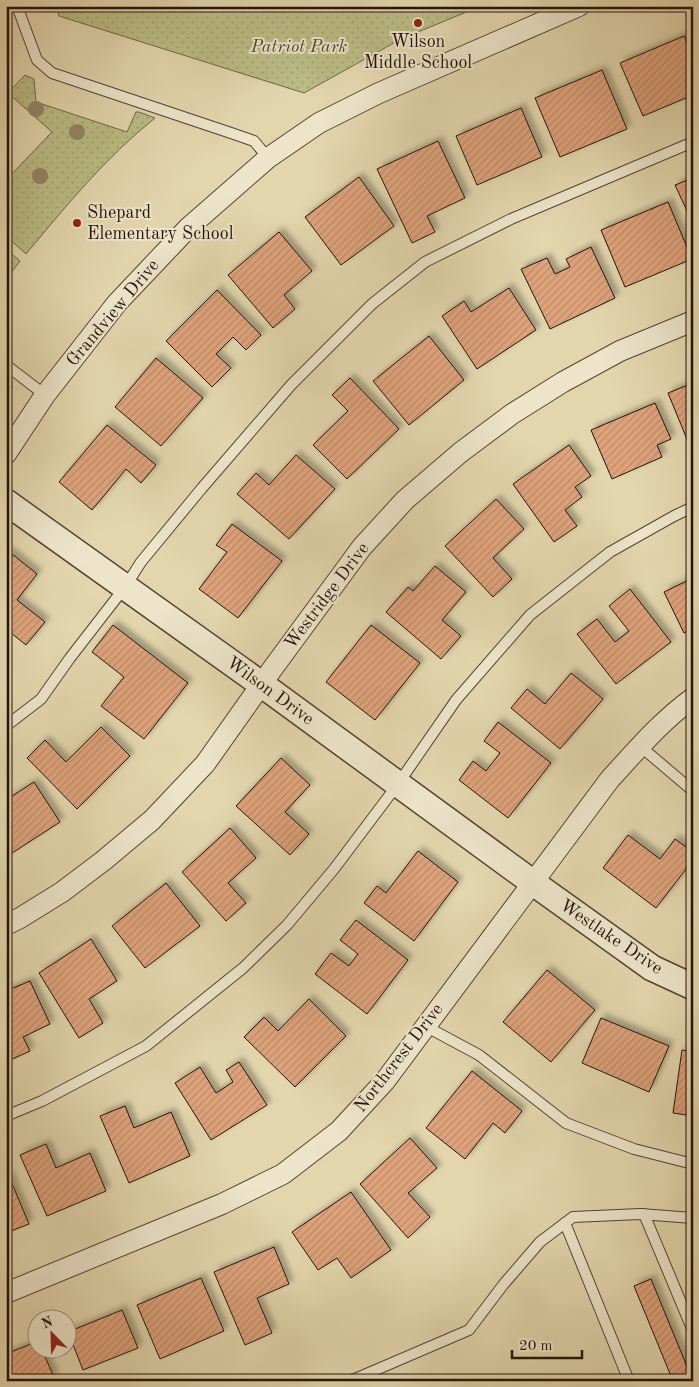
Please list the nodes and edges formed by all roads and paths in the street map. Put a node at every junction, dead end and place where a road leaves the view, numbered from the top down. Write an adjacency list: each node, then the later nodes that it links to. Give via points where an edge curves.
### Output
1 (17, 6): 4 (lane, via 37,60 52,73 254,141)
2 (579, 6): 4 (street, Grandview Drive, via 379,93 319,123)
3 (693, 142): 11 (lane, via 511,219 425,262 372,304 291,385 196,495 141,562)
4 (268, 158): 7 (street, Grandview Drive, via 188,228 117,303)
5 (693, 321): 12 (street, Westridge Drive, via 620,351 563,382 461,452 405,500 362,547)
6 (6, 365): 7 (lane)
7 (46, 394): 8 (street, Grandview Drive)
8 (6, 454)
9 (6, 502): 11 (street, Wilson Drive)
10 (693, 507): 16 (lane, via 610,552 530,615 456,700)
11 (125, 587): 12 (street, Wilson Drive); 14 (lane, via 41,699)
12 (261, 684): 16 (street, Wilson Drive); 19 (street, Westridge Drive, via 205,764 152,820 62,892)
13 (693, 698): 15 (street, Northcrest Drive)
14 (6, 726)
15 (640, 746): 17 (lane); 18 (street, Northcrest Drive, via 610,779)
16 (398, 784): 18 (street, Wilson Drive); 22 (lane, via 287,925 243,968 146,1046 42,1101)
17 (693, 791)
18 (532, 882): 20 (street, Westlake Drive, via 652,968); 21 (street, Northcrest Drive)
19 (6, 925)
20 (693, 987)
21 (425, 1026): 23 (lane, via 479,1055 566,1123 634,1149); 27 (street, Northcrest Drive, via 384,1081 339,1131 283,1174 222,1204)
22 (6, 1116)
23 (693, 1164)
24 (644, 1214): 25 (lane); 26 (lane, via 573,1217); 28 (lane)
25 (693, 1218)
26 (565, 1223): 29 (lane, via 540,1242 469,1330); 30 (lane)
27 (6, 1293)
28 (693, 1331)
29 (350, 1381)
30 (629, 1381)

